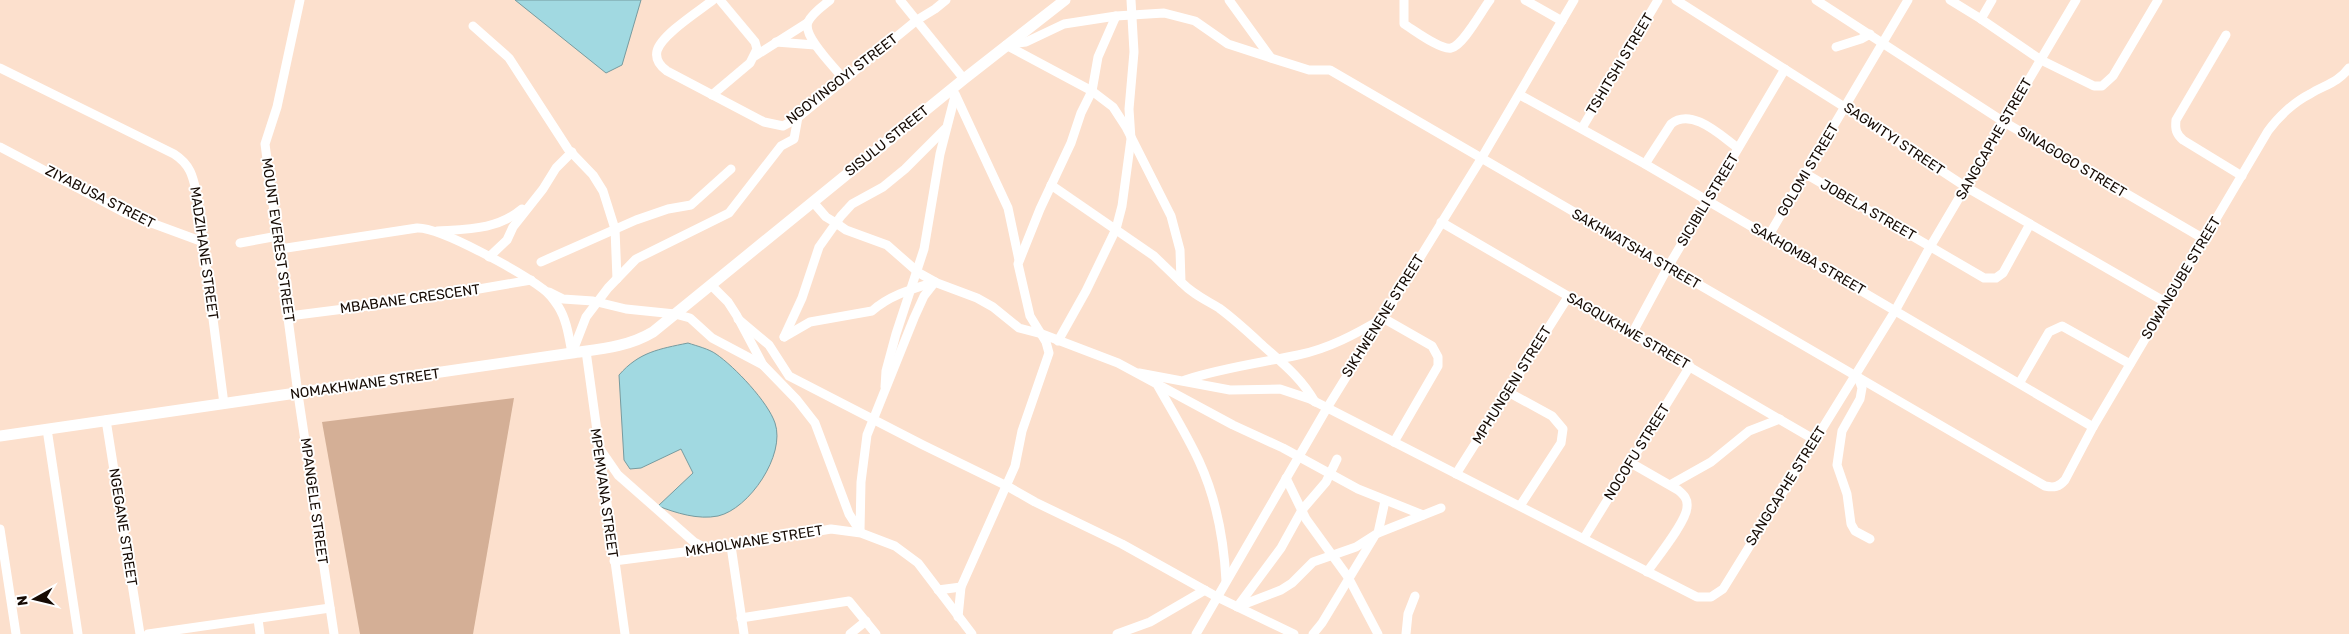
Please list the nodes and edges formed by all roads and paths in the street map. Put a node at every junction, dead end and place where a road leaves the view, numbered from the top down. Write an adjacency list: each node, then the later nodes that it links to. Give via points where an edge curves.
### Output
1 (300, 0): 74 (street, MOUNT EVEREST STREET, via 277,107 265,144)
2 (713, 0): 45 (street, NGOYINGOYI STREET, via 660,44 656,58 667,71)
3 (720, 0): 36 (street, via 755,42)
4 (830, 0): 27 (street)
5 (900, 0): 25 (street)
6 (946, 0): 25 (street, NGOYINGOYI STREET)
7 (1065, 0): 34 (street, SISULU STREET)
8 (1131, 0): 22 (street)
9 (1229, 0): 37 (street)
10 (1404, 0): 11 (street, via 1404,24 1440,46 1451,48 1459,44)
11 (1490, 0)
12 (1525, 0): 26 (street)
13 (1574, 0): 26 (street, SIKHWENENE STREET)
14 (1658, 0): 51 (street, TSHITSHI STREET)
15 (1676, 0): 41 (street, SAGWITYI STREET)
16 (1816, 0): 29 (street, SINAGOGO STREET)
17 (1908, 0): 32 (street, GOLOMI STREET)
18 (1950, 0): 24 (street)
19 (1992, 0): 24 (street)
20 (2076, 0): 38 (street, SANGCAPHE STREET)
21 (2158, 0): 38 (street, via 2113,76 2102,86 2094,86)
22 (1131, 15): 23 (street, SAKHWATSHA STREET); 37 (street, SAKHWATSHA STREET, via 1164,14 1195,21 1228,44); 53 (street, via 1134,52 1129,109)
23 (1116, 16): 34 (street, SAKHWATSHA STREET, via 1064,24 1026,42); 44 (street, via 1098,57)
24 (1981, 19): 38 (street)
25 (917, 20): 42 (street, NGOYINGOYI STREET); 43 (street)
26 (1562, 21): 46 (street, SIKHWENENE STREET)
27 (807, 23): 31 (street); 33 (street)
28 (473, 26): 56 (street, via 509,58)
29 (1870, 34): 32 (street, SINAGOGO STREET); 35 (street)
30 (2226, 36): 61 (street, via 2176,120 2175,128 2182,140)
31 (776, 42): 33 (street); 36 (street)
32 (1883, 42): 48 (street, GOLOMI STREET); 50 (street, SINAGOGO STREET)
33 (815, 45): 42 (street)
34 (1006, 45): 43 (street, SISULU STREET); 44 (street)
35 (1836, 47)
36 (755, 56): 45 (street)
37 (1271, 58): 57 (street, SAKHWATSHA STREET, via 1309,70 1330,70)
38 (2041, 60): 50 (street, SANGCAPHE STREET)
39 (0, 68): 76 (street, MADZIHANE STREET, via 182,158 195,183)
40 (2349, 68): 61 (street, SOWANGUBE STREET, via 2341,78 2304,97 2274,123)
41 (1785, 69): 48 (street, SAGWITYI STREET); 55 (street, SICIBILI STREET)
42 (844, 79): 49 (street, NGOYINGOYI STREET)
43 (960, 81): 47 (street); 65 (street, SISULU STREET)
44 (1092, 91): 53 (street, via 1113,107); 62 (street)
45 (712, 95): 49 (street, NGOYINGOYI STREET, via 775,125 783,126)
46 (1520, 95): 51 (street, SAKHOMBA STREET); 57 (street, SIKHWENENE STREET)
47 (955, 96): 52 (street); 81 (street, via 1008,208)
48 (1846, 108): 60 (street, GOLOMI STREET); 63 (street, SAGWITYI STREET)
49 (798, 117): 85 (street, via 794,139 781,146 729,213 636,259)
50 (2004, 122): 63 (street, SANGCAPHE STREET); 75 (street, SINAGOGO STREET)
51 (1582, 128): 58 (street, SAKHOMBA STREET)
52 (945, 129): 68 (street, via 883,187 852,204); 84 (street)
53 (1131, 139): 71 (street); 88 (street, via 1162,194 1176,229)
54 (0, 147): 76 (street, ZIYABUSA STREET, via 127,214)
55 (1738, 148): 58 (street, via 1698,121 1685,117 1671,124); 66 (street, SICIBILI STREET)
56 (572, 152): 64 (street, via 556,168); 70 (street, via 604,191)
57 (1481, 160): 67 (street, SIKHWENENE STREET); 83 (street, SAKHWATSHA STREET)
58 (1645, 164): 66 (street, SAKHOMBA STREET)
59 (731, 169): 70 (street, via 691,205)
60 (1806, 174): 73 (street, GOLOMI STREET); 78 (street, JOBELA STREET)
61 (2242, 176): 75 (street, SOWANGUBE STREET)
62 (1051, 185): 71 (street); 81 (street)
63 (1966, 187): 69 (street, SAGWITYI STREET); 78 (street, SANGCAPHE STREET)
64 (533, 202): 72 (street, via 515,215 485,228); 80 (street, via 507,240)
65 (813, 202): 68 (street, via 826,218); 89 (street, SISULU STREET)
66 (1708, 202): 73 (street, SAKHOMBA STREET); 83 (street, SICIBILI STREET)
67 (1441, 222): 92 (street, SAGQUKHWE STREET); 98 (street, SIKHWENENE STREET)
68 (836, 224): 84 (street, via 887,244); 91 (street, via 819,247 802,298 784,337 810,322 872,311)
69 (2030, 224): 78 (street, JOBELA STREET, via 2008,265 1996,278 1984,278); 94 (street, SAGWITYI STREET)
70 (615, 229): 82 (street); 85 (street)
71 (1116, 229): 88 (street, via 1154,256); 102 (street, via 1074,316)
72 (435, 231): 79 (street, via 417,228); 80 (street)
73 (1768, 235): 95 (street, SAKHOMBA STREET)
74 (278, 236): 77 (street); 79 (street, MOUNT EVEREST STREET)
75 (2204, 239): 94 (street, SOWANGUBE STREET)
76 (203, 242): 118 (street, MADZIHANE STREET)
77 (240, 244)
78 (1930, 247): 95 (street, SANGCAPHE STREET)
79 (280, 248): 97 (street, MOUNT EVEREST STREET)
80 (489, 258): 86 (street)
81 (1019, 261): 101 (street, via 1030,316)
82 (541, 262)
83 (1668, 267): 100 (street, SICIBILI STREET); 110 (street, SAKHWATSHA STREET)
84 (917, 271): 87 (street); 91 (street)
85 (617, 279): 93 (street)
86 (531, 280): 90 (street); 97 (street, MBABANE CRESCENT, via 415,300)
87 (935, 282): 91 (street); 101 (street, via 977,298 1019,328); 114 (street, via 924,296)
88 (1181, 282): 105 (street, via 1196,296 1239,323)
89 (711, 284): 96 (street, NOMAKHWANE STREET); 99 (street)
90 (545, 290): 93 (street, via 563,299); 104 (street, via 566,324)
91 (910, 290): 114 (street, via 886,371)
92 (1568, 297): 100 (street, SAGQUKHWE STREET); 115 (street, MPHUNGENI STREET)
93 (599, 302): 96 (street, via 626,309); 104 (street, via 586,318)
94 (2167, 304): 106 (street, SOWANGUBE STREET)
95 (1895, 311): 110 (street, SANGCAPHE STREET); 112 (street, SAKHOMBA STREET)
96 (675, 314): 103 (street, NOMAKHWANE STREET, via 642,338 623,345); 107 (street, via 690,318 712,338)
97 (289, 316): 116 (street, MOUNT EVEREST STREET)
98 (1383, 318): 105 (street, via 1331,345 1298,355); 119 (street, SIKHWENENE STREET); 127 (street, via 1432,346 1438,357 1438,366)
99 (738, 319): 107 (street); 120 (street, via 769,345 789,376)
100 (1633, 332): 108 (street, SAGQUKHWE STREET)
101 (1042, 334): 102 (street); 136 (street, via 1049,353 1026,416)
102 (1058, 341): 109 (street)
103 (586, 351): 104 (street, NOMAKHWANE STREET); 128 (street, MPEMVANA STREET)
104 (572, 354): 116 (street, NOMAKHWANE STREET)
105 (1277, 357): 111 (street); 117 (street, via 1308,389)
106 (2130, 364): 112 (street, via 2062,326 2049,332); 123 (street, SOWANGUBE STREET)
107 (763, 366): 144 (street, via 815,423 849,514)
108 (1690, 366): 121 (street, SAGQUKHWE STREET); 131 (street, NOCOFU STREET)
109 (1138, 373): 111 (street, SANGCAPHE STREET); 113 (street)
110 (1856, 376): 126 (street, SANGCAPHE STREET); 137 (street, SAKHWATSHA STREET, via 2046,486); 147 (street, via 1862,388 1860,399 1842,430 1837,465 1847,494 1851,524 1855,531)
111 (1178, 382): 117 (street, SANGCAPHE STREET, via 1230,390 1280,389)
112 (2020, 382): 123 (street, SAKHOMBA STREET)
113 (1158, 385): 129 (street); 154 (street, via 1206,476 1218,521)
114 (886, 388): 120 (street)
115 (1508, 392): 133 (street, MPHUNGENI STREET); 139 (street, via 1552,416 1563,429 1561,442)
116 (298, 394): 118 (street, NOMAKHWANE STREET); 161 (street, MPANGELE STREET)
117 (1315, 402): 119 (street, SANGCAPHE STREET)
118 (224, 404): 122 (street, NOMAKHWANE STREET)
119 (1327, 408): 127 (street, SANGCAPHE STREET); 129 (street, SIKHWENENE STREET)
120 (873, 419): 136 (street); 144 (street, via 863,455)
121 (1780, 419): 126 (street, SAGQUKHWE STREET); 135 (street, via 1748,431 1711,462)
122 (106, 420): 124 (street, NOMAKHWANE STREET); 169 (street, NGEGANE STREET)
123 (2093, 427): 137 (street, SOWANGUBE STREET)
124 (47, 429): 125 (street, NOMAKHWANE STREET); 168 (street)
125 (0, 436)
126 (1815, 440): 152 (street, SANGCAPHE STREET, via 1716,595 1697,597)
127 (1394, 442): 133 (street, SANGCAPHE STREET)
128 (598, 446): 149 (street, via 618,475 694,542); 151 (street, MPEMVANA STREET)
129 (1299, 456): 132 (street); 134 (street, SIKHWENENE STREET)
130 (1337, 459): 132 (street)
131 (1631, 462): 135 (street); 146 (street, NOCOFU STREET)
132 (1330, 474): 138 (street); 141 (street)
133 (1456, 474): 139 (street, SANGCAPHE STREET)
134 (1286, 478): 141 (street); 154 (street, SIKHWENENE STREET)
135 (1670, 485): 152 (street, via 1684,495 1687,509)
136 (1007, 486): 155 (street); 157 (street)
137 (2059, 486)
138 (1385, 501): 142 (street); 145 (street)
139 (1520, 506): 146 (street, SANGCAPHE STREET)
140 (1440, 508): 142 (street)
141 (1302, 510): 150 (street); 160 (street, via 1282,548)
142 (1423, 515): 145 (street)
143 (0, 529): 167 (street)
144 (860, 532): 148 (street, MKHOLWANE STREET, via 831,530); 156 (street, MKHOLWANE STREET, via 907,554)
145 (1377, 534): 150 (street, via 1356,547); 153 (street)
146 (1584, 538): 152 (street, SANGCAPHE STREET)
147 (1870, 539)
148 (731, 546): 149 (street, MKHOLWANE STREET); 163 (street)
149 (708, 549): 151 (street, MKHOLWANE STREET)
150 (1333, 554): 153 (street); 160 (street, via 1313,562 1281,590)
151 (614, 561): 173 (street, MPEMVANA STREET)
152 (1647, 572)
153 (1349, 578): 181 (street); 182 (street)
154 (1226, 581): 159 (street, SIKHWENENE STREET)
155 (961, 587): 156 (street); 162 (street)
156 (938, 590): 162 (street, MKHOLWANE STREET)
157 (1205, 590): 159 (street); 178 (street, via 1150,622)
158 (1415, 596): 183 (street, via 1408,614)
159 (1217, 597): 160 (street); 179 (street, SIKHWENENE STREET)
160 (1238, 607): 180 (street)
161 (330, 608): 164 (street); 172 (street, MPANGELE STREET)
162 (958, 616): 177 (street, MKHOLWANE STREET)
163 (742, 618): 165 (street, via 849,601); 174 (street)
164 (258, 620): 166 (street); 171 (street)
165 (866, 621): 175 (street); 176 (street)
166 (187, 631): 170 (street)
167 (16, 634)
168 (78, 634)
169 (140, 634)
170 (148, 634)
171 (260, 634)
172 (334, 634)
173 (625, 634)
174 (744, 634)
175 (850, 634)
176 (876, 634)
177 (972, 634)
178 (1117, 634)
179 (1196, 634)
180 (1294, 634)
181 (1313, 634)
182 (1378, 634)
183 (1406, 634)

